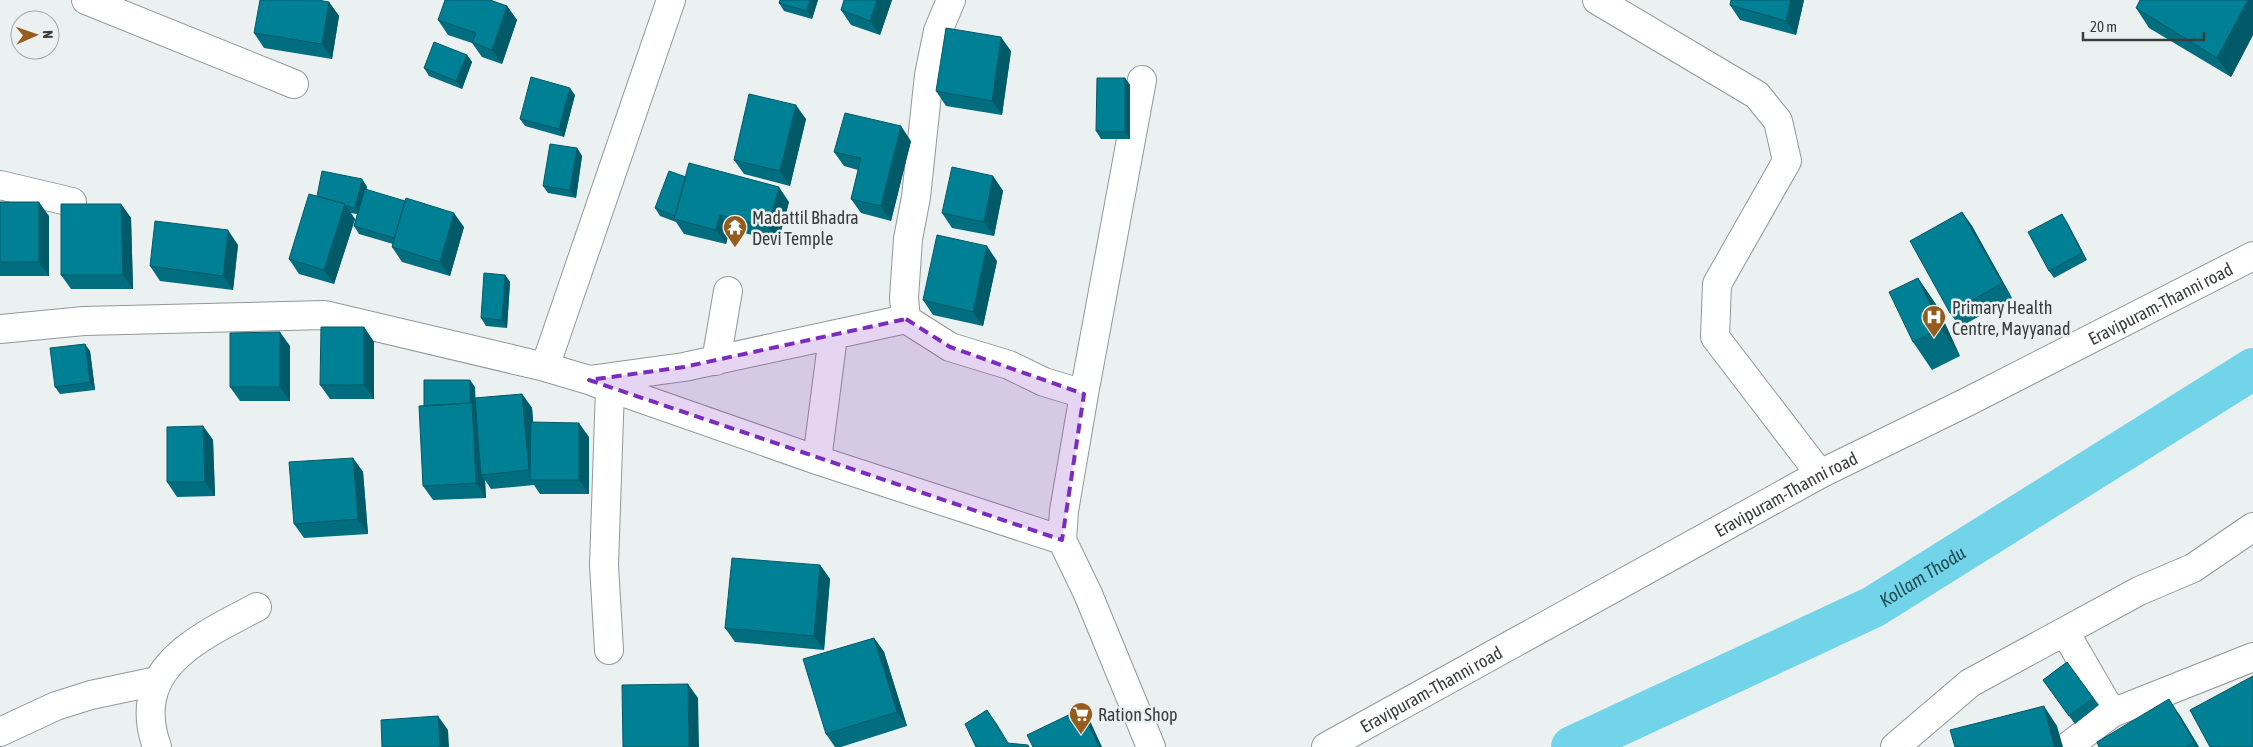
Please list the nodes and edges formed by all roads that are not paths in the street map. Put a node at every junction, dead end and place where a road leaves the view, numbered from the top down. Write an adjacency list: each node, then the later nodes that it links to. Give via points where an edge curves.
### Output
1 (86, 0): 6 (street)
2 (671, 0): 15 (street)
3 (951, 0): 11 (street, via 938,31 929,75 907,248)
4 (1597, 0): 19 (street, via 1757,95 1778,121 1787,161 1717,284 1715,337)
5 (1142, 80): 17 (street)
6 (294, 84)
7 (0, 185): 8 (street)
8 (72, 202)
9 (2253, 256): 19 (street, Eravipuram-Thanni road)
10 (728, 291): 14 (street)
11 (906, 319): 13 (street); 17 (street, via 950,347 1009,364 1044,382)
12 (0, 329): 15 (street, via 84,321 325,315)
13 (833, 336): 14 (street); 18 (street)
14 (716, 361): 16 (street)
15 (546, 368): 16 (street)
16 (599, 384): 18 (street); 24 (street)
17 (1084, 394): 21 (street)
18 (817, 460): 21 (street)
19 (1820, 474): 31 (street, Eravipuram-Thanni road)
20 (2253, 527): 23 (street, via 2193,568 2139,591)
21 (1062, 540): 30 (street, via 1088,594)
22 (257, 607): 26 (street, via 210,632 173,659)
23 (2065, 632): 27 (street); 32 (street, via 1970,683)
24 (609, 650)
25 (2253, 658): 27 (street)
26 (157, 681): 28 (street, via 56,706); 29 (street, via 150,704 152,734)
27 (2112, 713): 33 (street)
28 (0, 732)
29 (157, 747)
30 (1150, 747)
31 (1326, 747)
32 (1895, 747)
33 (2066, 747)

